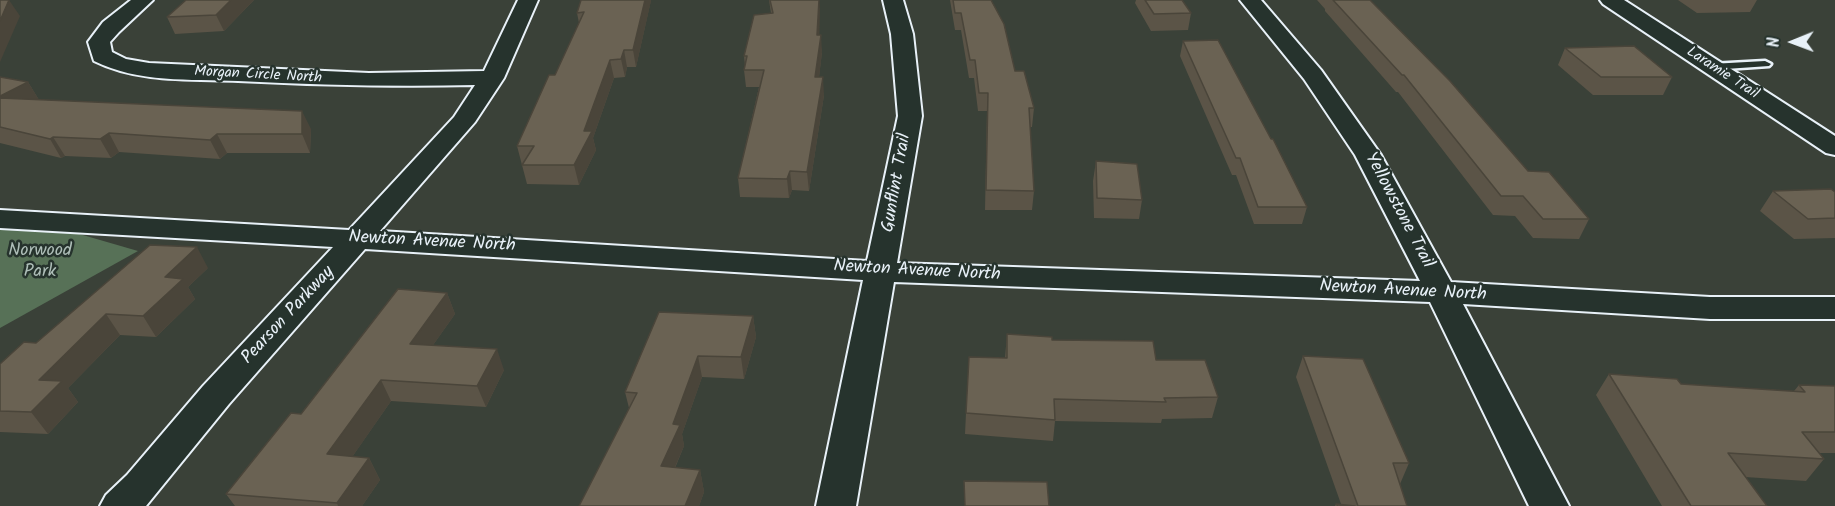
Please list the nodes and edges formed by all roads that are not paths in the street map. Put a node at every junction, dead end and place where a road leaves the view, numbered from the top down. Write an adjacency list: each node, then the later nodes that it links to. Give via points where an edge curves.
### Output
1 (143, 0): 8 (street, Morgan Circle North, via 99,42 102,56 120,65 149,70 369,80)
2 (528, 0): 8 (street, Pearson Parkway)
3 (893, 0): 12 (street, Gunflint Trail, via 902,34 910,116)
4 (1250, 0): 13 (street, Yellowstone Trail, via 1313,75 1368,155)
5 (1610, 0): 7 (street, Laramie Trail)
6 (1765, 64): 7 (lane)
7 (1711, 67): 9 (street, Laramie Trail)
8 (492, 78): 11 (street, Pearson Parkway, via 463,122)
9 (1835, 147)
10 (0, 219): 11 (street, Newton Avenue North)
11 (360, 239): 12 (street, Newton Avenue North); 15 (street, Pearson Parkway)
12 (882, 272): 13 (street, Newton Avenue North); 16 (street, Gunflint Trail)
13 (1441, 292): 14 (street, Newton Avenue North, via 1710,308); 17 (street, Yellowstone Trail)
14 (1835, 308)
15 (120, 506)
16 (836, 506)
17 (1549, 506)

